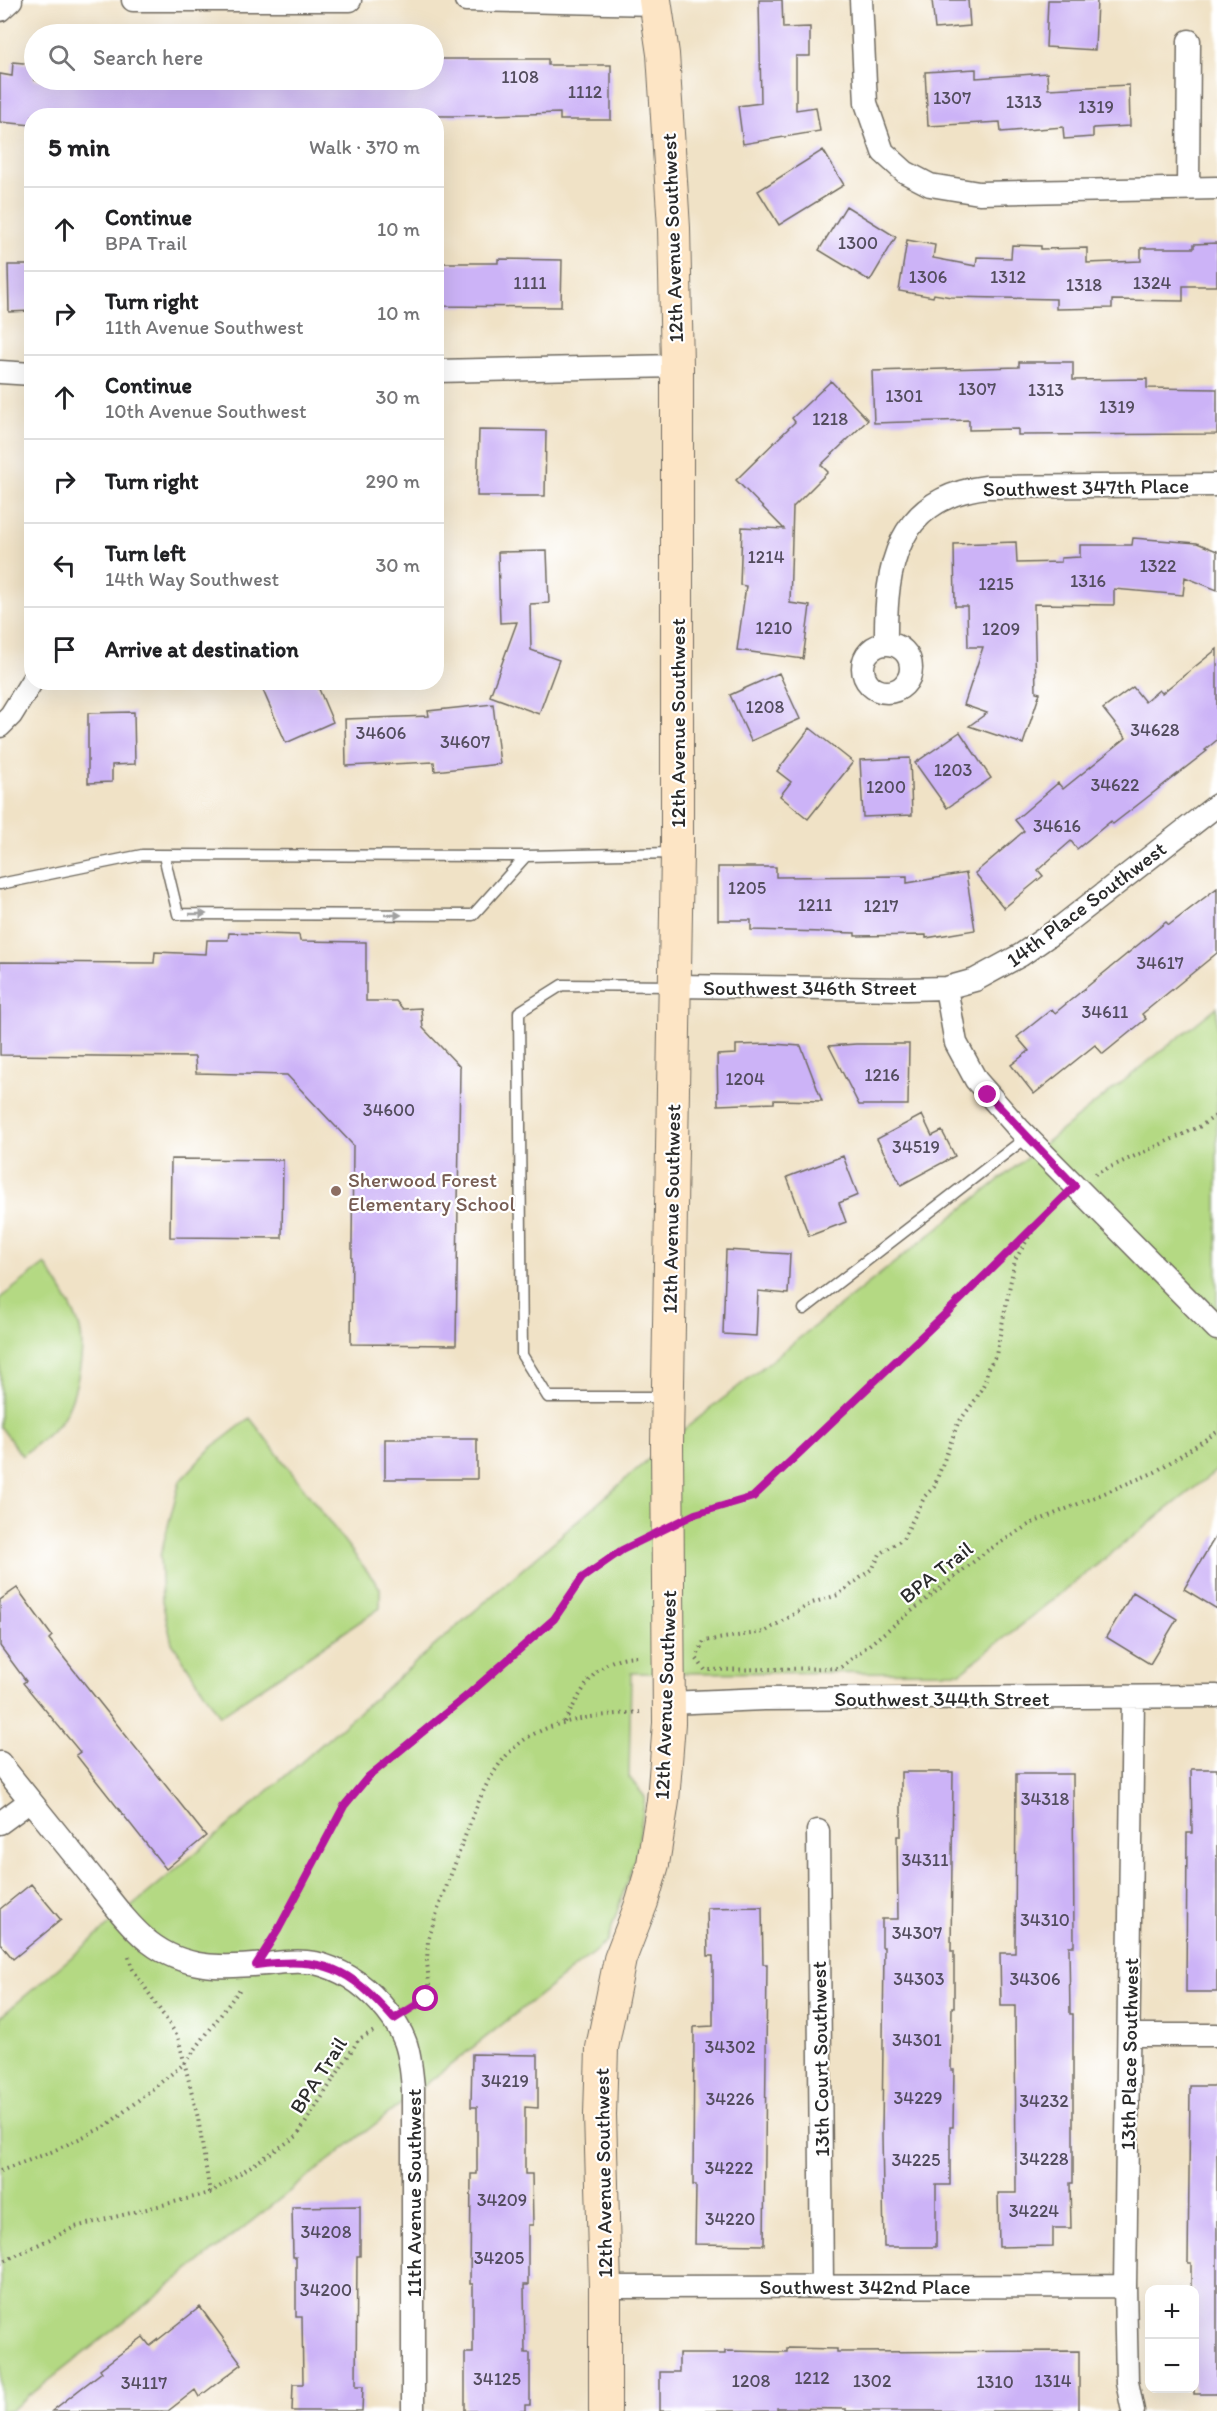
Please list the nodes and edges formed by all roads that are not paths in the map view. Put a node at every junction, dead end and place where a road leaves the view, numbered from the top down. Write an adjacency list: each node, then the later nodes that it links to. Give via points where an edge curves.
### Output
1 (11, 0): 7 (street)
2 (133, 0): 3 (street)
3 (350, 0)
4 (466, 0): 6 (street)
5 (861, 0): 9 (street, via 866,103 883,152 905,172 930,185 979,193)
6 (656, 2): 11 (street, 12th Avenue Southwest, via 674,228)
7 (0, 10)
8 (1189, 41): 9 (street)
9 (1188, 188): 10 (street)
10 (1217, 188)
11 (677, 366): 12 (street); 20 (street, 12th Avenue Southwest)
12 (444, 371)
13 (0, 372): 14 (street)
14 (24, 374)
15 (1217, 485): 16 (street, Southwest 347th Place, via 986,487 950,494 919,517 896,553 885,602)
16 (886, 643)
17 (26, 690): 18 (street)
18 (0, 726)
19 (1217, 805): 25 (street, 14th Place Southwest, via 1021,955 975,980)
20 (676, 853): 22 (lane); 24 (street, 12th Avenue Southwest)
21 (164, 856): 22 (lane); 22 (lane, one-way to 22, via 178,914 461,915 473,915); 23 (lane, via 142,855)
22 (526, 856)
23 (0, 884)
24 (675, 986): 25 (street, Southwest 346th Street); 29 (street, 12th Avenue Southwest); 29 (lane, via 562,985 519,1012 522,1355 548,1397)
25 (946, 988): 26 (street, via 951,1026 965,1062 988,1095)
26 (1027, 1137): 27 (lane); 28 (street)
27 (804, 1309)
28 (1217, 1329)
29 (668, 1397): 32 (street, 12th Avenue Southwest, via 668,1657)
30 (1217, 1696): 31 (street, Southwest 344th Street)
31 (1133, 1697): 32 (street, Southwest 344th Street, via 774,1699); 38 (street, 13th Place Southwest)
32 (654, 1708): 41 (street, 12th Avenue Southwest, via 666,1766 658,1835 642,1902 620,1959 602,2048)
33 (0, 1764): 34 (street, 11th Avenue Southwest)
34 (30, 1800): 35 (street); 42 (street, 11th Avenue Southwest, via 148,1942 177,1959 208,1967 288,1961 315,1963 344,1973 368,1989 404,2034 411,2056 412,2089)
35 (0, 1823)
36 (818, 1831): 39 (street, 13th Court Southwest)
37 (1217, 2034): 38 (street)
38 (1130, 2035): 40 (street, 13th Place Southwest)
39 (822, 2286): 40 (street, Southwest 342nd Place); 41 (street, Southwest 342nd Place)
40 (1125, 2286): 44 (street, 13th Place Southwest, via 1127,2382)
41 (605, 2287): 43 (street, 12th Avenue Southwest)
42 (413, 2411)
43 (605, 2411)
44 (1132, 2411)

